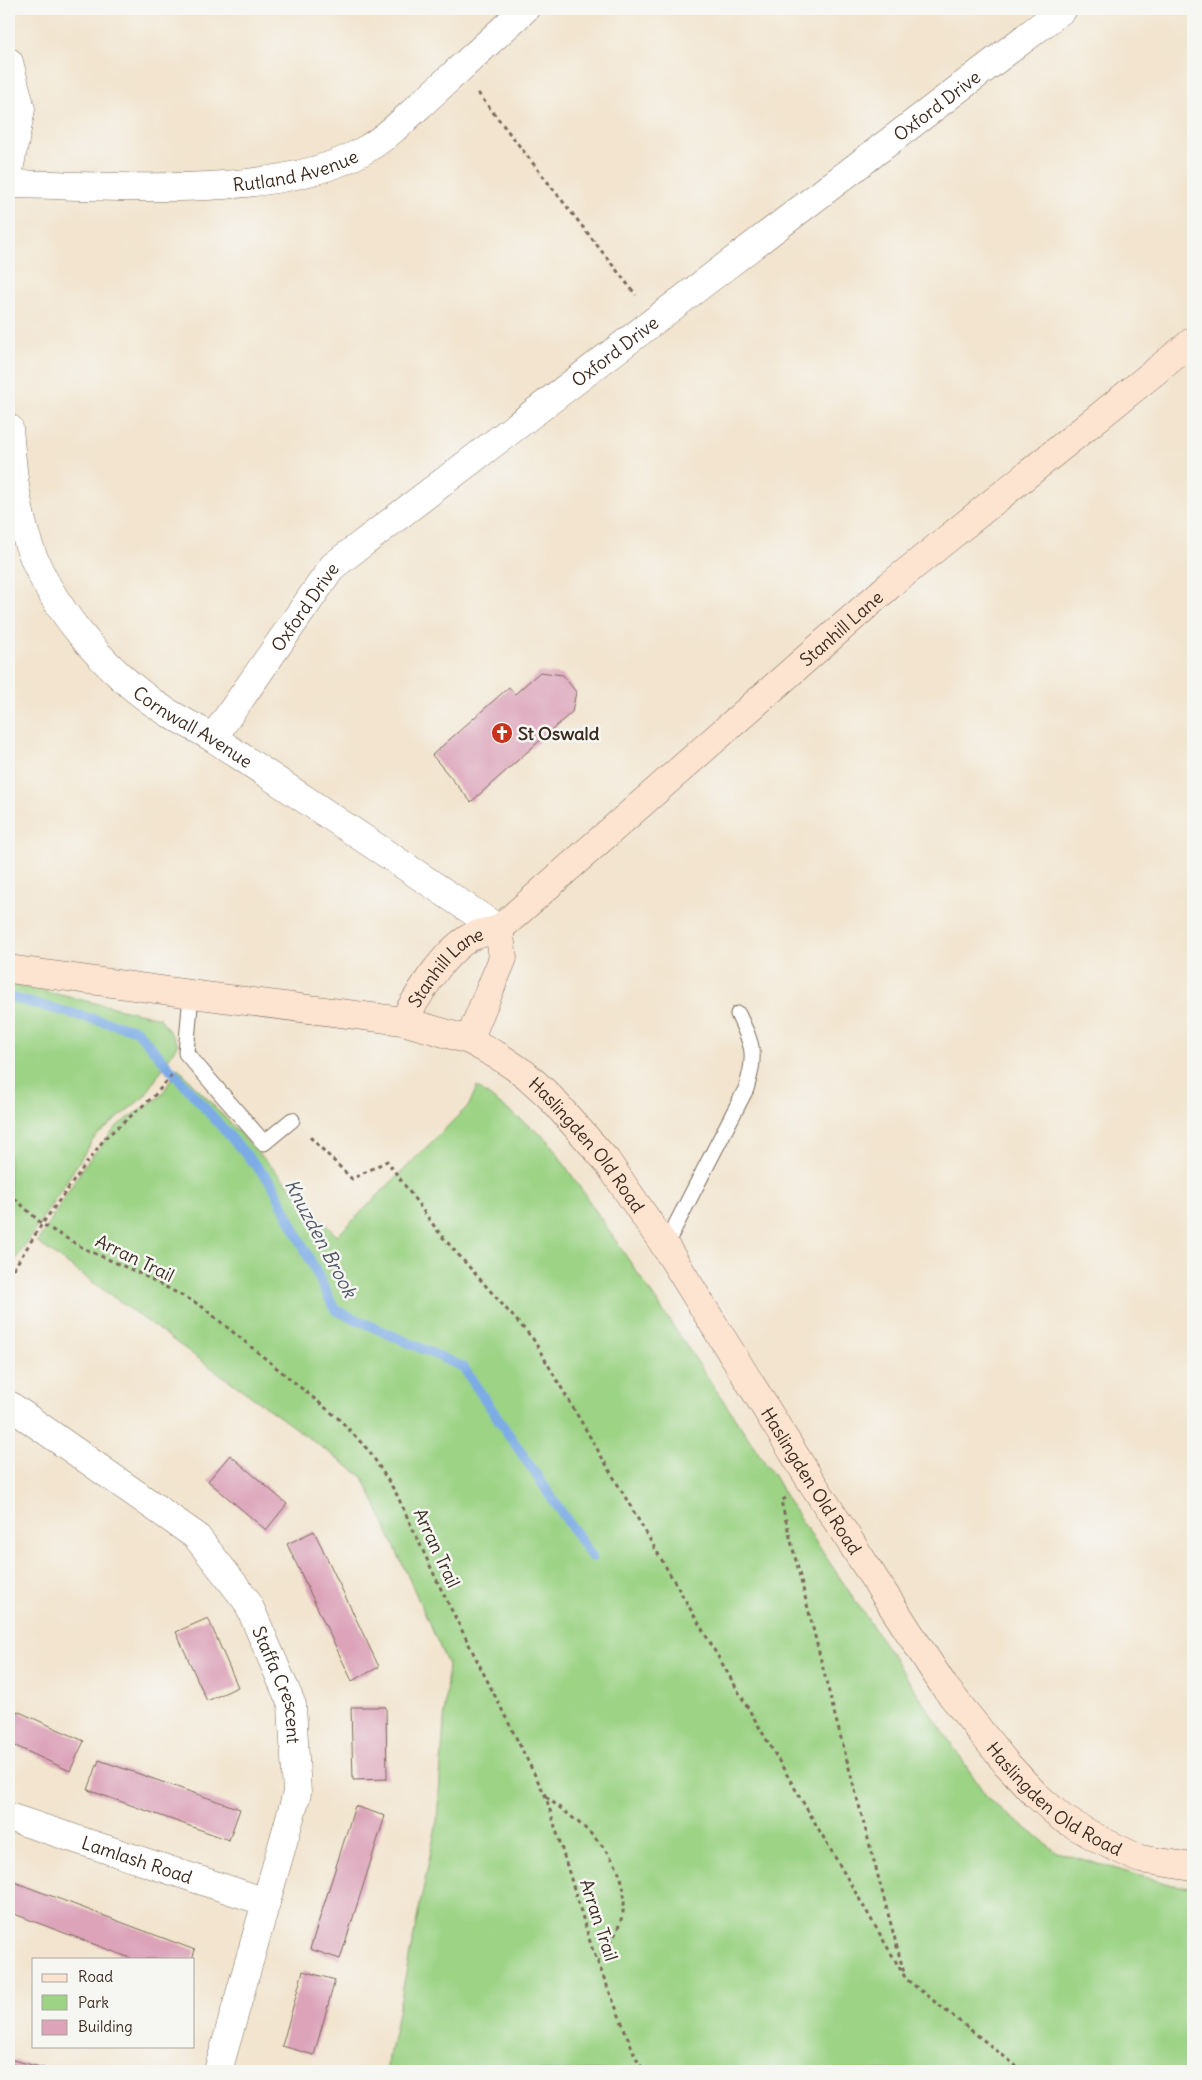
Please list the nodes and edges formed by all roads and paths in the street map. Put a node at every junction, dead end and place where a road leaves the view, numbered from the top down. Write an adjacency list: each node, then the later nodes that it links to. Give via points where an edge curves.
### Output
1 (525, 9): 4 (street, Rutland Avenue)
2 (1063, 9): 7 (street, Oxford Drive)
3 (9, 62): 5 (street, via 21,109)
4 (459, 69): 6 (street, Rutland Avenue, via 395,128 364,151 328,167 274,179 221,185); 7 (path)
5 (9, 170)
6 (9, 184)
7 (655, 319): 10 (street, Oxford Drive, via 333,566)
8 (1193, 341): 11 (main road, Stanhill Lane, via 890,585)
9 (9, 428): 10 (street, Cornwall Avenue, via 13,481 25,534 63,612 121,677 166,711)
10 (213, 738): 11 (street, Cornwall Avenue)
11 (499, 929): 15 (main road, Stanhill Lane, via 469,938 450,955 427,981); 16 (main road, Stanhill Lane, via 503,958)
12 (9, 969): 13 (main road)
13 (191, 994): 15 (main road); 18 (lane, via 186,1053 264,1143)
14 (738, 1014): 21 (lane, via 752,1045 753,1066 746,1089)
15 (403, 1020): 16 (main road)
16 (469, 1040): 21 (main road, Haslingden Old Road, via 525,1074 548,1095 606,1160)
17 (178, 1068): 20 (path, via 159,1090 105,1138)
18 (292, 1120): 30 (path, via 352,1179 387,1161 440,1234 533,1339)
19 (9, 1193): 20 (path, Arran Trail)
20 (42, 1224): 22 (path); 25 (path, Arran Trail, via 85,1249 200,1305 339,1419 370,1452 396,1493)
21 (665, 1246): 24 (main road, Haslingden Old Road)
22 (9, 1276)
23 (9, 1405): 28 (street, Staffa Crescent, via 196,1536 247,1601 292,1705 298,1793)
24 (809, 1478): 27 (main road, Haslingden Old Road, via 944,1686 1034,1793 1062,1818 1140,1859); 30 (path, via 781,1501)
25 (546, 1797): 29 (path, Arran Trail); 29 (path, via 602,1844 626,1890 618,1930)
26 (9, 1818): 28 (street, Lamlash Road)
27 (1193, 1867)
28 (266, 1902): 31 (street, Staffa Crescent)
29 (597, 1961): 32 (path, Arran Trail)
30 (906, 1979): 33 (path)
31 (218, 2071)
32 (644, 2071)
33 (1019, 2071)

